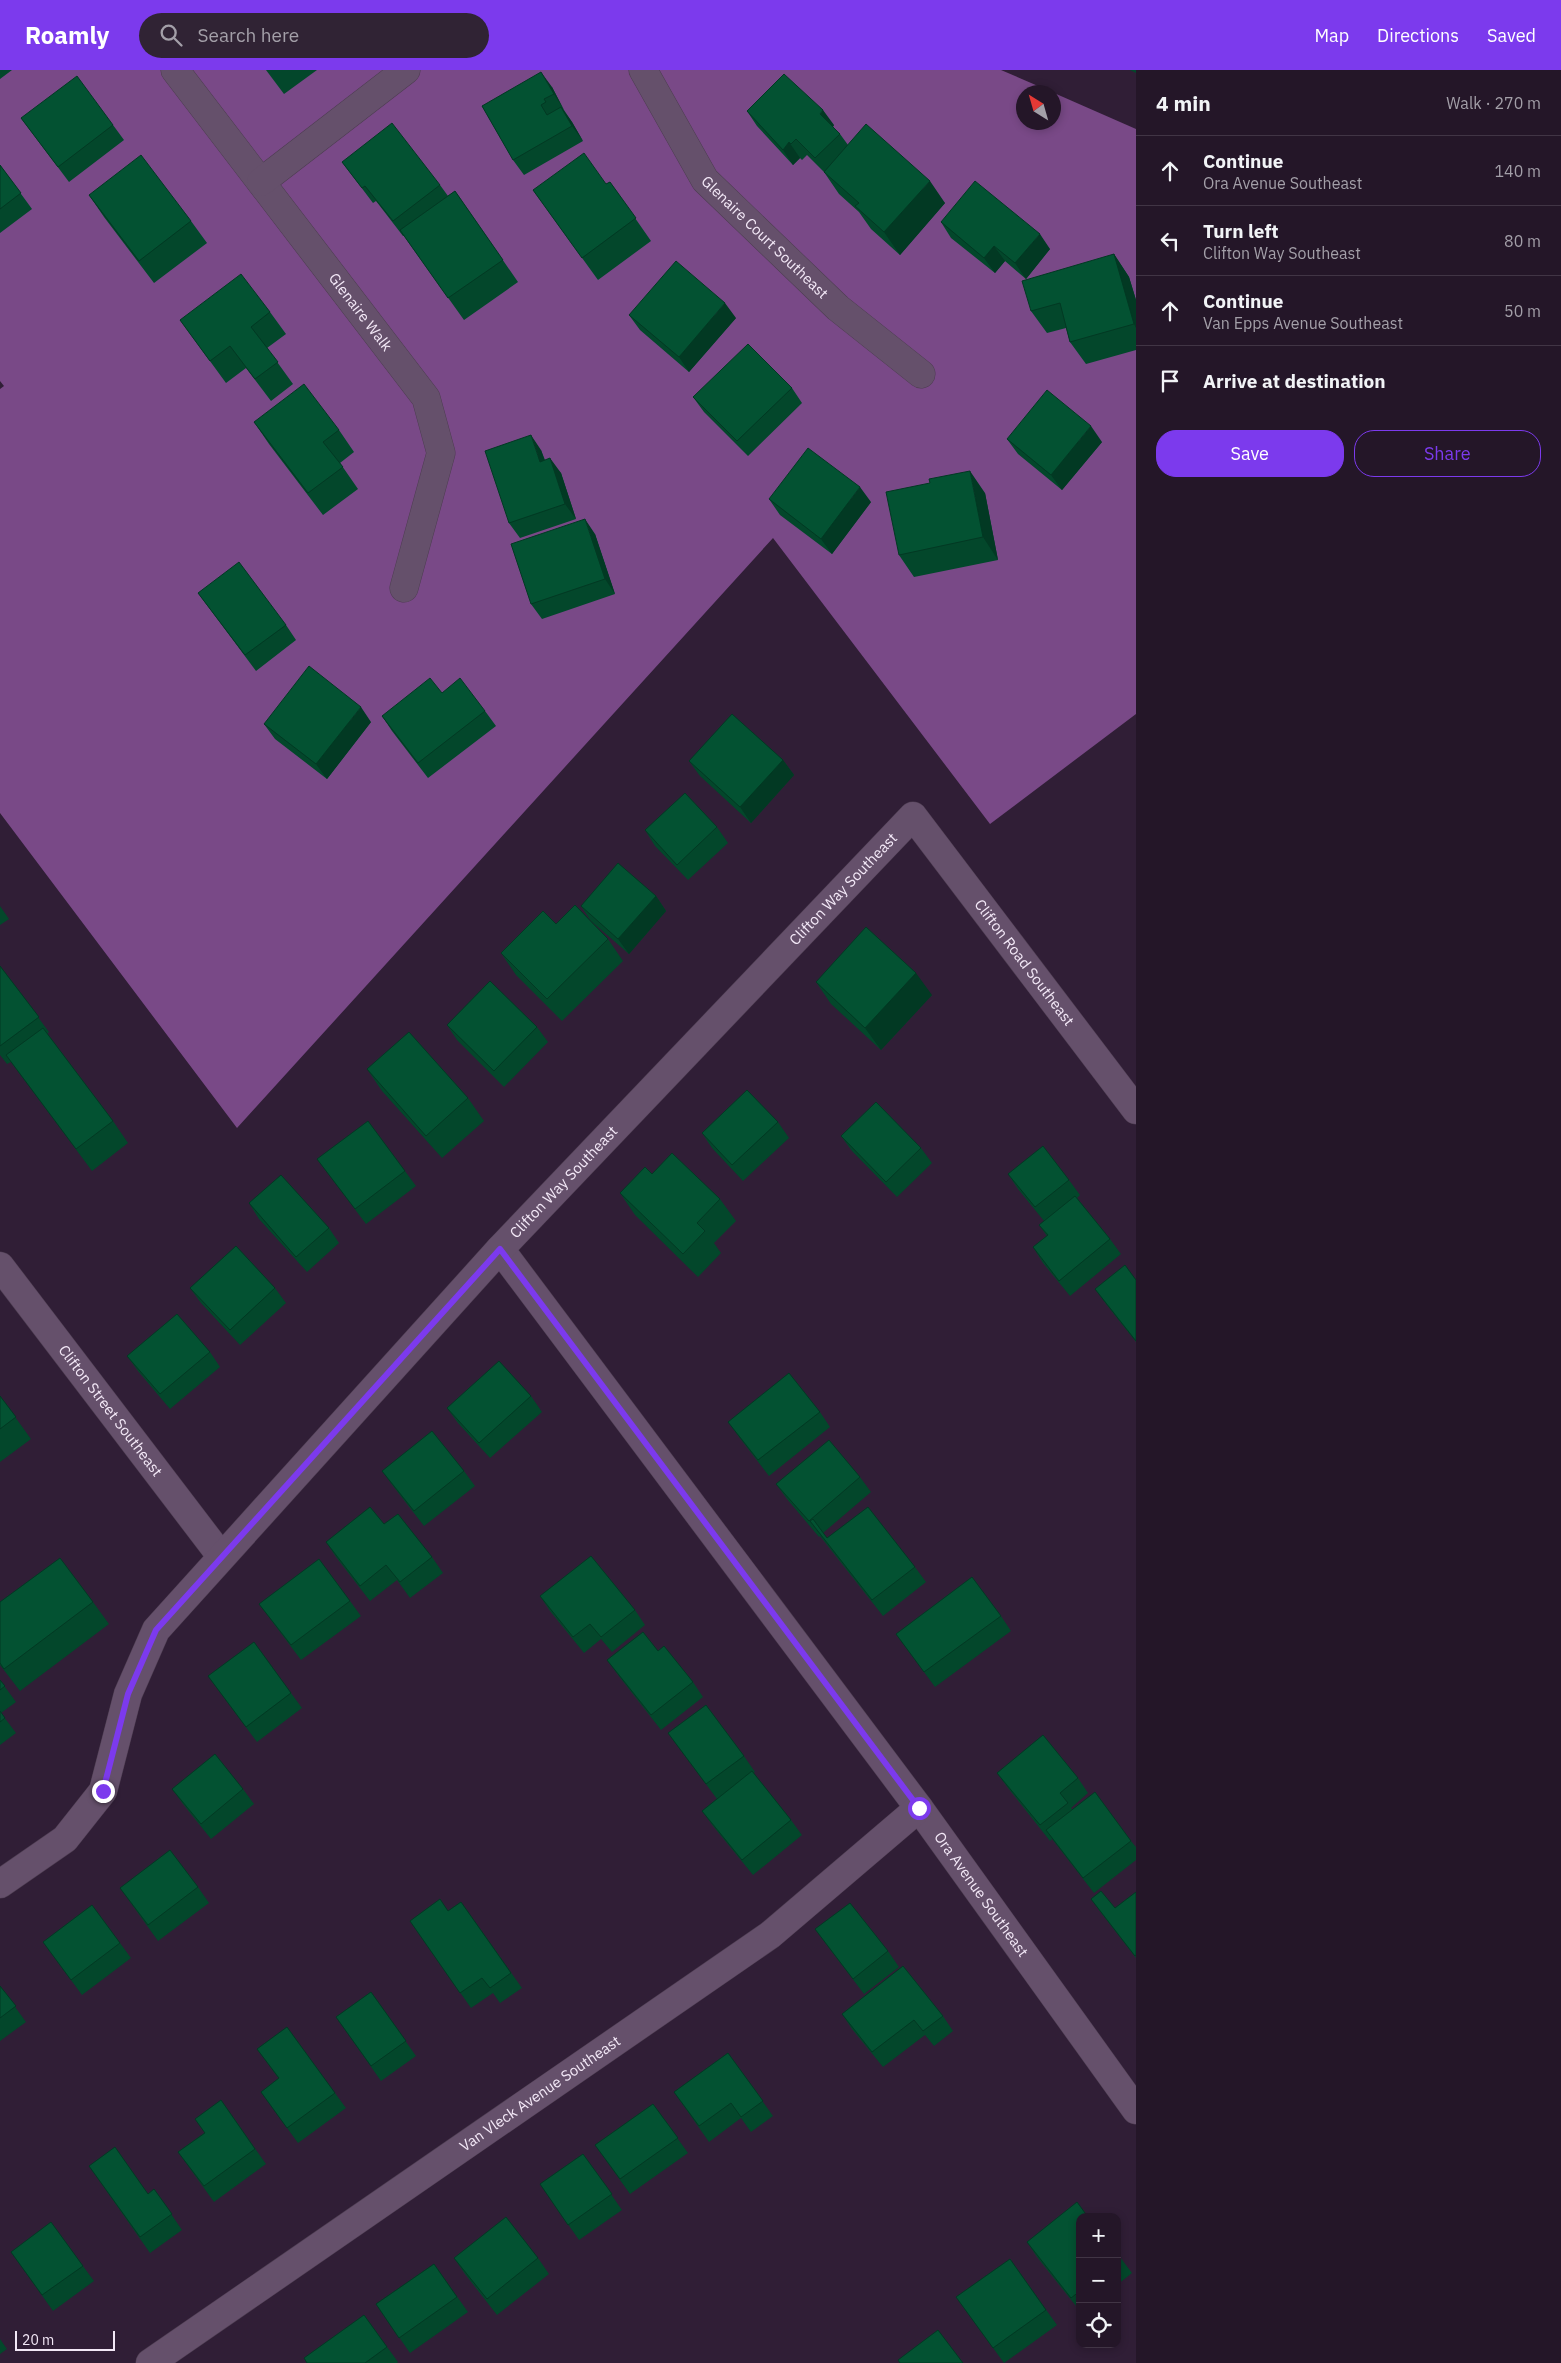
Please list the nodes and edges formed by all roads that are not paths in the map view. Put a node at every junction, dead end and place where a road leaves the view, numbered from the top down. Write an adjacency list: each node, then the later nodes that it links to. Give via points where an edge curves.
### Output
1 (175, 70): 4 (street, Glenaire Walk)
2 (406, 70): 4 (street)
3 (643, 70): 5 (street, Glenaire Court Southeast, via 705,180 838,308)
4 (261, 182): 6 (street, Glenaire Walk, via 426,398 440,453)
5 (921, 374)
6 (404, 588)
7 (913, 816): 8 (street, Clifton Road Southeast); 9 (street, Clifton Way Southeast)
8 (1136, 1110)
9 (500, 1249): 11 (street, Clifton Way Southeast); 12 (street, Ora Avenue Southeast)
10 (0, 1266): 11 (street, Clifton Street Southeast)
11 (221, 1556): 13 (street, Clifton Way Southeast, via 156,1630 128,1694 103,1791 65,1839)
12 (919, 1808): 14 (street, Ora Avenue Southeast); 15 (street, Van Vleck Avenue Southeast, via 770,1936)
13 (0, 1884)
14 (1136, 2110)
15 (150, 2363)

